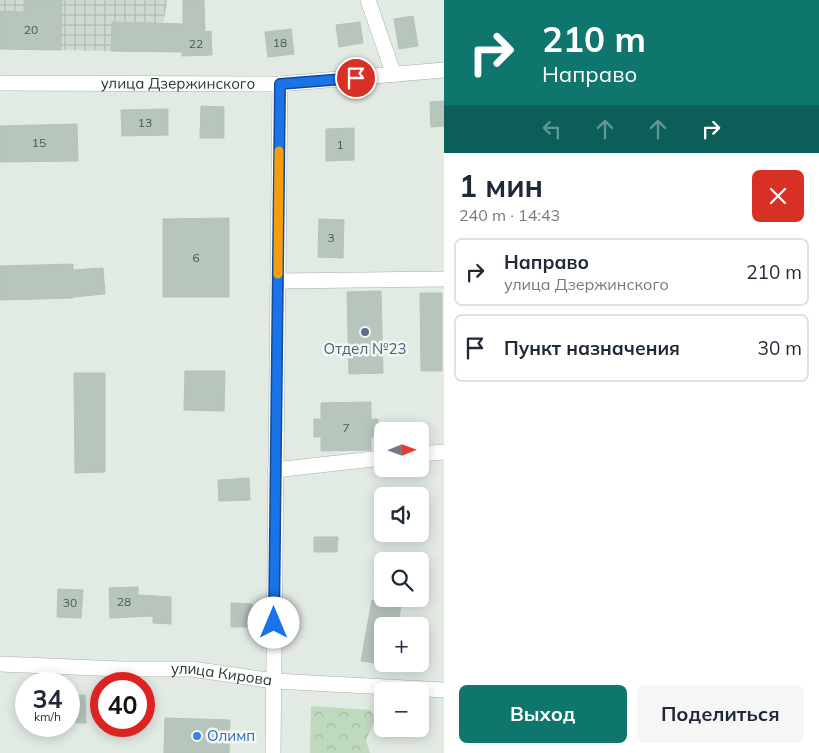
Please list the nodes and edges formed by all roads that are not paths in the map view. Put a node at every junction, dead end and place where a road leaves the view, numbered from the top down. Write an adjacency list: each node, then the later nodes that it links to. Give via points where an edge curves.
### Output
1 (368, 0): 3 (street)
2 (444, 70): 3 (street, улица Дзержинского)
3 (394, 75): 5 (street, улица Дзержинского)
4 (0, 83): 5 (street, улица Дзержинского)
5 (280, 84): 7 (street)
6 (444, 279): 7 (street)
7 (278, 281): 11 (street)
8 (444, 452): 9 (street)
9 (429, 453)
10 (374, 459): 11 (street)
11 (275, 470): 13 (street)
12 (0, 664): 13 (street, улица Кирова, via 192,669)
13 (274, 681): 14 (street, улица Кирова); 15 (street)
14 (444, 690)
15 (273, 753)

